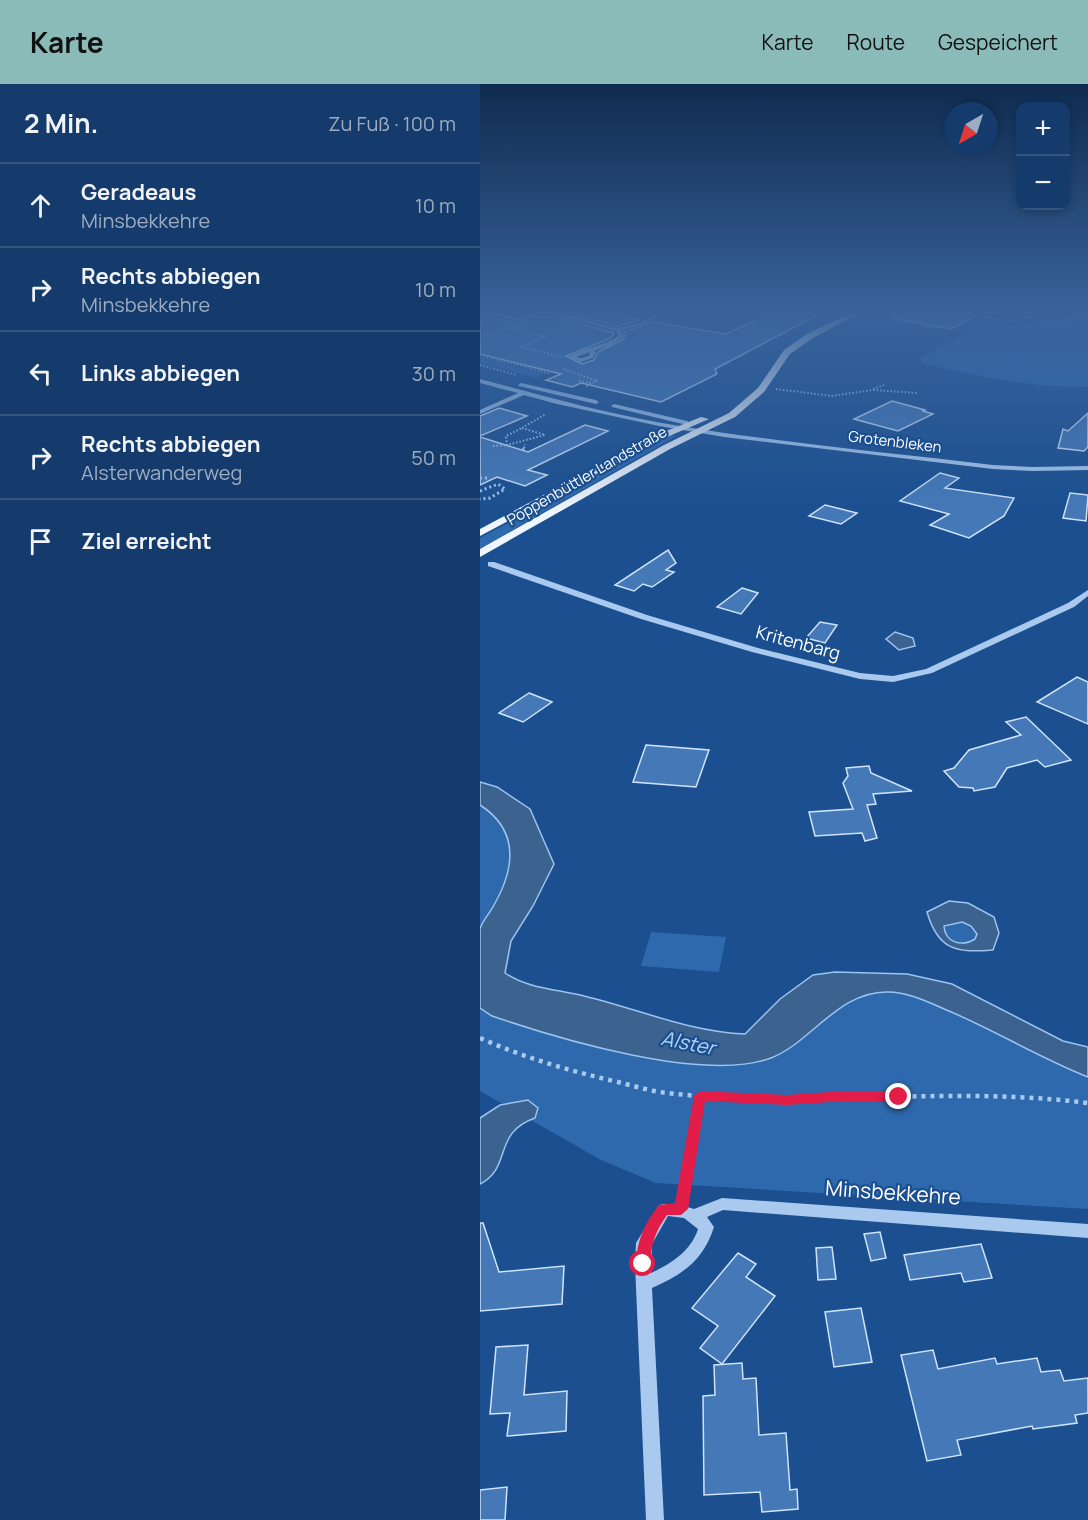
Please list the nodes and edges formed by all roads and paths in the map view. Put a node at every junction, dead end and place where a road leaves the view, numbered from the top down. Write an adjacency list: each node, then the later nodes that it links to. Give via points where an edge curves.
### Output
1 (495, 378): 13 (street, Grotenbleken)
2 (593, 378): 6 (path, via 597,381)
3 (770, 378): 9 (main road, Poppenbüttler Landstraße)
4 (480, 381): 11 (street, Grotenbleken)
5 (579, 381): 6 (path)
6 (591, 384): 8 (path)
7 (884, 385): 10 (path)
8 (584, 387)
9 (764, 387): 10 (path, via 832,396); 14 (main road, Poppenbüttler Landstraße)
10 (873, 390): 12 (path)
11 (524, 393): 15 (street, Grotenbleken); 16 (street)
12 (918, 393)
13 (564, 396): 15 (street, Grotenbleken); 19 (street, Grotenbleken)
14 (741, 407): 19 (main road, Poppenbüttler Landstraße); 22 (main road, Poppenbüttler Landstraße)
15 (591, 408): 18 (street, Grotenbleken)
16 (480, 412)
17 (546, 414): 21 (path)
18 (658, 424): 20 (street, Grotenbleken); 23 (main road)
19 (691, 424): 20 (main road, Poppenbüttler Landstraße); 22 (street, Grotenbleken)
20 (680, 428): 22 (street, Grotenbleken); 23 (main road, Poppenbüttler Landstraße)
21 (522, 429): 24 (path, via 545,435); 25 (path, via 506,436)
22 (700, 430): 28 (street, Grotenbleken, via 993,467); 34 (main road, Poppenbüttler Landstraße)
23 (657, 438): 33 (main road, Poppenbüttler Landstraße)
24 (525, 444): 25 (path); 27 (path)
25 (507, 445): 26 (path)
26 (493, 446)
27 (523, 450)
28 (1088, 468)
29 (480, 478): 30 (path)
30 (490, 478)
31 (480, 491): 32 (path, via 498,484 505,489)
32 (480, 499)
33 (480, 533)
34 (480, 554)
35 (491, 564): 36 (street, Kritenbarg, via 644,617 766,653 876,679 906,678 929,671 1071,605)
36 (1088, 592)
37 (480, 1038): 38 (path, via 564,1070 665,1093)
38 (700, 1096): 39 (path, via 787,1100 844,1096 1032,1096); 40 (path)
39 (1088, 1103)
40 (681, 1209): 41 (street); 43 (street, via 664,1210 653,1224 644,1243)
41 (696, 1215): 42 (street, Minsbekkehre, via 722,1204); 43 (street, via 706,1227 703,1240 672,1272)
42 (1088, 1231)
43 (643, 1284): 44 (street)
44 (655, 1520)

